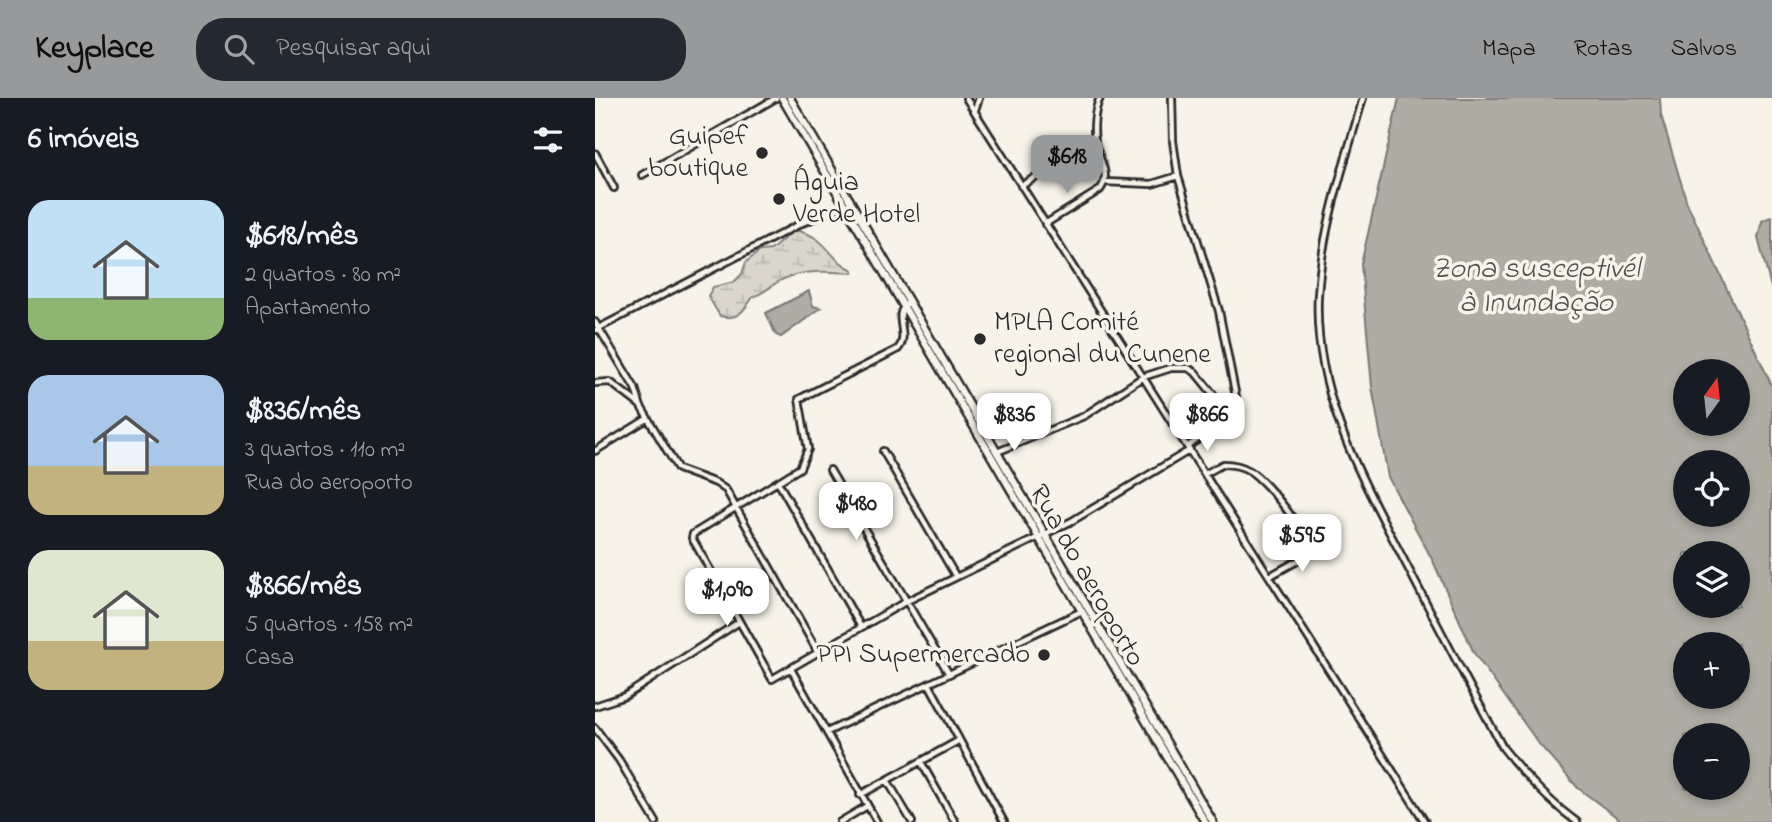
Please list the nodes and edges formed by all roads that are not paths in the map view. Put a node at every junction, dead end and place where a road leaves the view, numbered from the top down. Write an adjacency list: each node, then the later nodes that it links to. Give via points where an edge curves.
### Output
1 (779, 98): 11 (street); 16 (main road, Rua do aeroporto)
2 (790, 98): 18 (main road, Rua do aeroporto)
3 (966, 98): 8 (street)
4 (979, 98): 8 (street)
5 (1100, 98): 9 (street)
6 (1172, 98): 12 (street)
7 (1363, 98): 62 (street, via 1329,218 1318,296 1320,356 1331,405 1352,458 1503,748 1522,774)
8 (974, 111): 14 (street)
9 (1094, 141): 13 (street); 14 (street)
10 (595, 153): 15 (street)
11 (642, 175)
12 (1178, 176): 13 (street, via 1152,184); 24 (street, via 1219,311 1235,389 1234,404)
13 (1105, 182): 17 (street, via 1100,190)
14 (1021, 186): 17 (street)
15 (614, 188)
16 (845, 206): 18 (main road, Rua do aeroporto); 20 (street, via 802,223)
17 (1045, 223): 21 (street)
18 (906, 304): 29 (main road, Rua do aeroporto); 32 (street, via 899,320 903,341 898,349 799,399 807,434 806,460); 34 (main road, Rua do aeroporto)
19 (595, 322): 20 (street)
20 (597, 329): 23 (street, via 635,388)
21 (1143, 377): 24 (street, via 1188,368 1211,389); 26 (street); 29 (street, via 1084,416)
22 (595, 383): 23 (street, via 610,382)
23 (640, 405): 25 (street)
24 (1224, 415): 26 (street, via 1218,426)
25 (647, 419): 27 (street); 33 (street, via 678,469 716,483)
26 (1189, 448): 31 (street); 34 (street)
27 (595, 451)
28 (883, 452): 35 (street)
29 (997, 452): 34 (main road, Rua do aeroporto)
30 (830, 470): 37 (street)
31 (1205, 474): 36 (street); 36 (street, via 1223,464 1249,470 1296,523 1308,545 1308,555)
32 (778, 482): 33 (street); 40 (street)
33 (736, 507): 39 (street, via 692,538); 41 (street)
34 (1042, 535): 35 (street); 38 (main road, Rua do aeroporto); 60 (main road, Rua do aeroporto)
35 (955, 575): 37 (street)
36 (1270, 576): 61 (street)
37 (905, 602): 40 (street); 43 (street)
38 (1082, 611): 43 (street); 59 (main road, Rua do aeroporto)
39 (739, 622): 42 (street, via 772,679); 45 (street, via 625,696)
40 (861, 627): 41 (street)
41 (818, 652): 42 (street)
42 (792, 669): 47 (street)
43 (949, 674): 44 (street)
44 (929, 684): 47 (street); 48 (street)
45 (595, 706)
46 (595, 728): 53 (street)
47 (827, 732): 51 (street)
48 (958, 741): 49 (street); 58 (street)
49 (921, 762): 50 (street); 57 (street)
50 (887, 780): 51 (street); 56 (street)
51 (860, 794): 52 (street)
52 (867, 806): 54 (street); 55 (street)
53 (656, 822)
54 (840, 822)
55 (877, 822)
56 (912, 822)
57 (955, 822)
58 (1004, 822)
59 (1205, 822)
60 (1213, 822)
61 (1425, 822)
62 (1577, 822)

